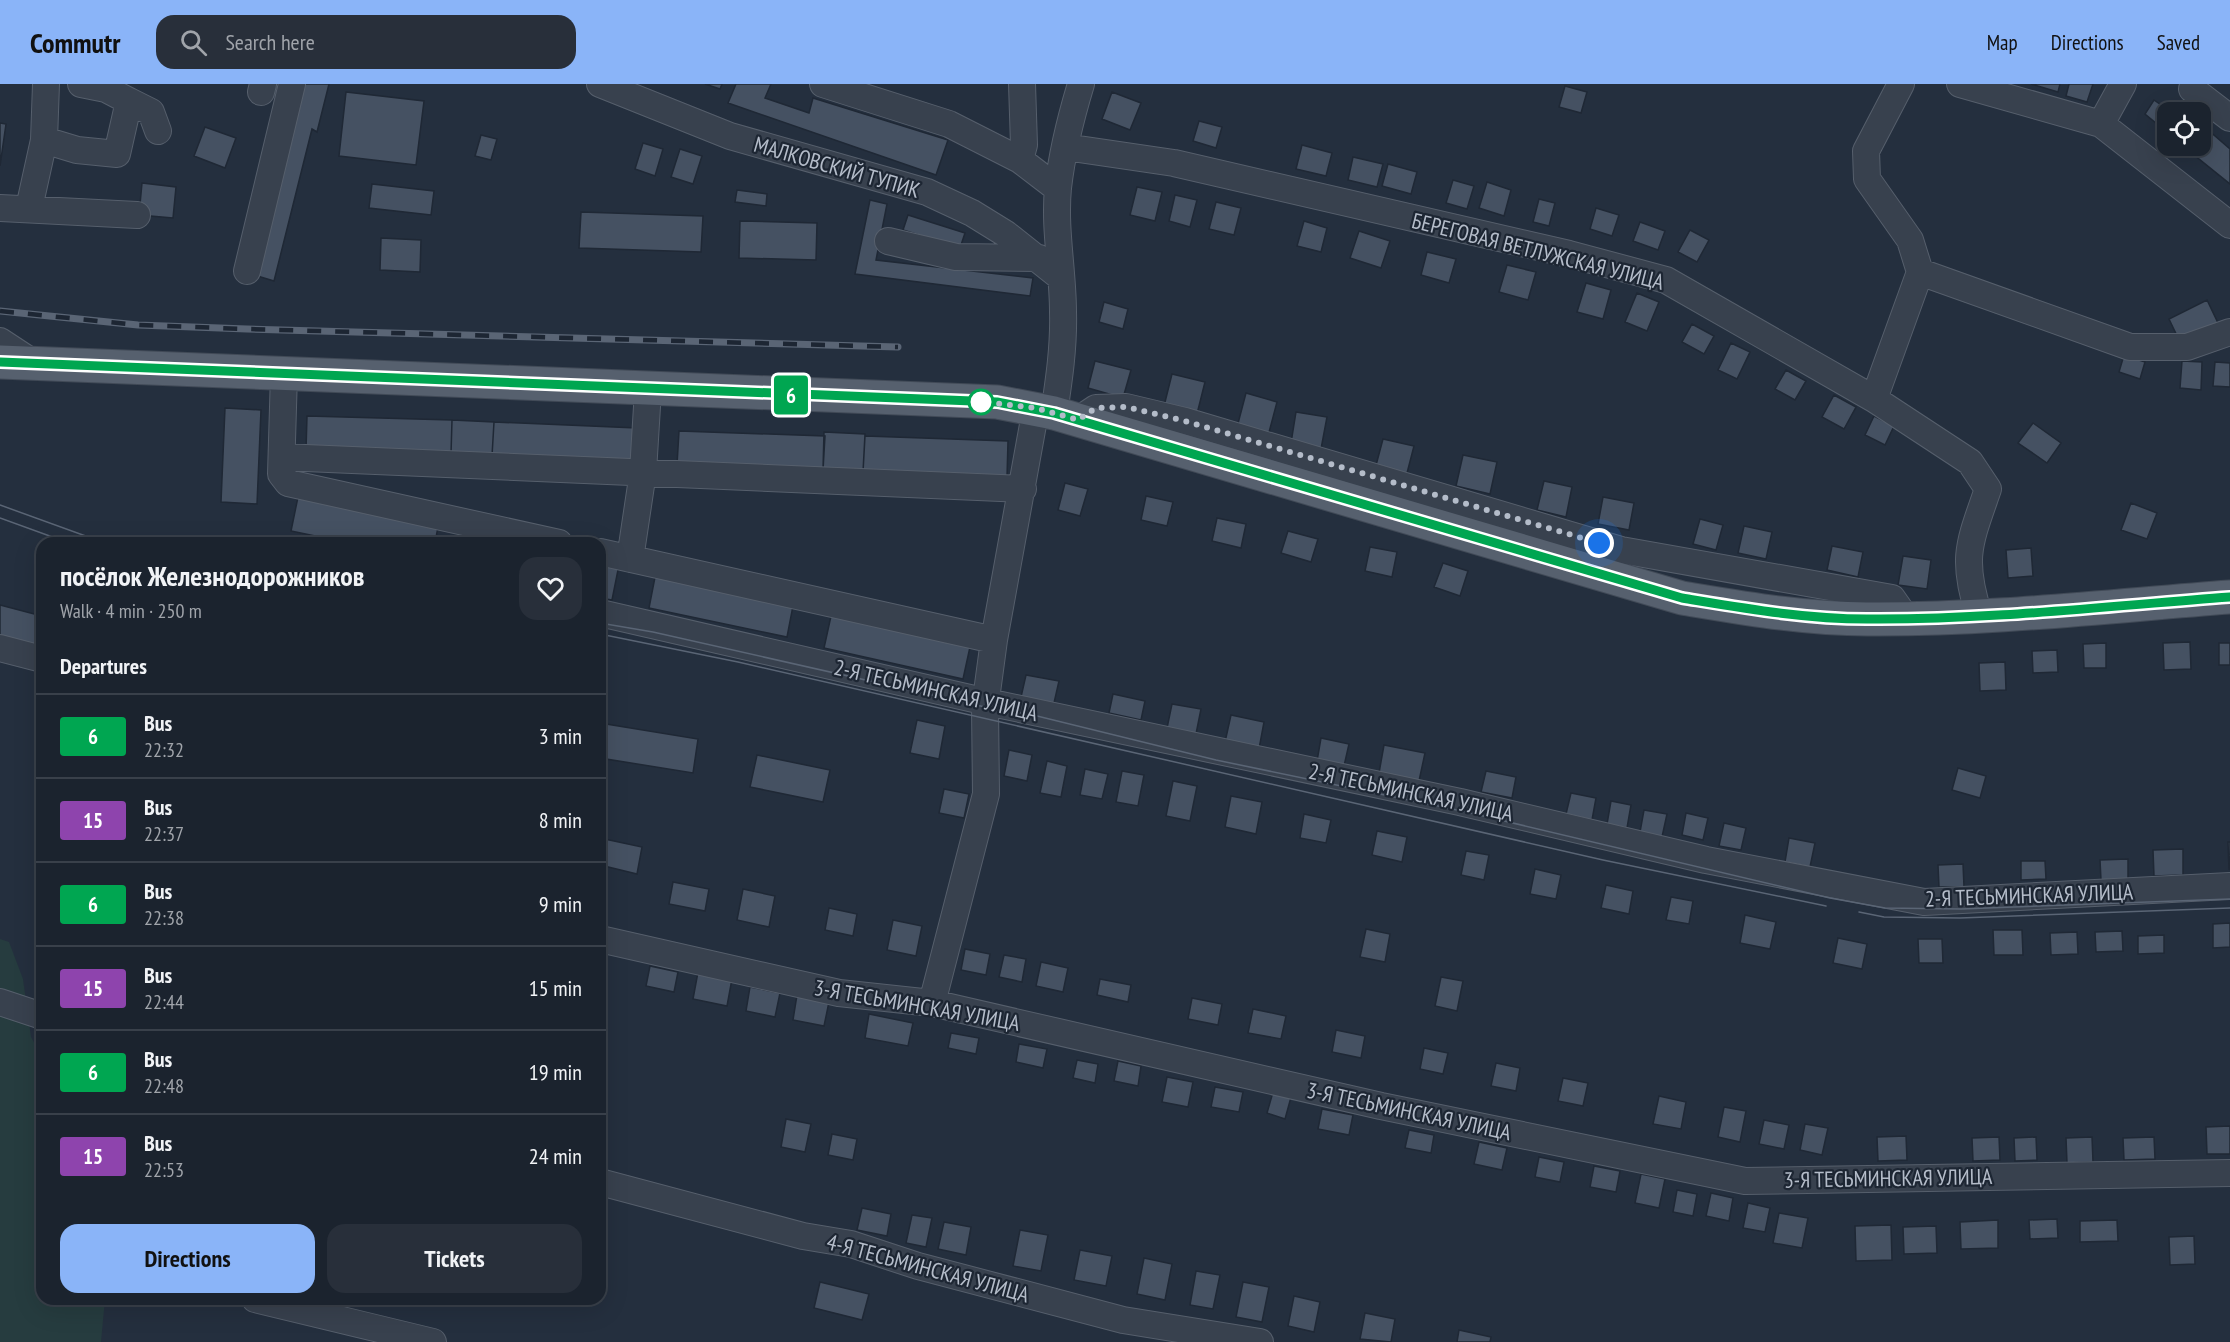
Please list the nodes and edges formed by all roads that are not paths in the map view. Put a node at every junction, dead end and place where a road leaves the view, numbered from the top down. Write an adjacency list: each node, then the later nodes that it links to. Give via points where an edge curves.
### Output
1 (46, 84): 16 (street)
2 (81, 84): 12 (street, via 106,89)
3 (292, 84): 26 (street)
4 (600, 84): 25 (street, МАЛКОВСКИЙ ТУПИК, via 730,136 927,192 972,213)
5 (823, 84): 18 (street, via 949,124)
6 (1022, 84): 18 (street, via 1024,145)
7 (1081, 84): 17 (street)
8 (1901, 84): 27 (street, via 1866,151 1867,179 1910,240)
9 (1960, 84): 14 (street)
10 (2124, 84): 14 (street)
11 (2192, 89): 13 (street)
12 (129, 101): 15 (street, via 150,112); 16 (street, via 117,154 76,150)
13 (2230, 118)
14 (2101, 124): 23 (street)
15 (158, 131)
16 (44, 140): 21 (street)
17 (1065, 147): 19 (street); 35 (street, БЕРЕГОВАЯ ВЕТЛУЖСКАЯ УЛИЦА, via 1174,163 1666,280)
18 (1020, 160): 19 (street)
19 (1058, 189): 28 (street)
20 (0, 208): 21 (street)
21 (29, 208): 22 (street)
22 (137, 215)
23 (2230, 225)
24 (888, 241): 25 (street, via 956,257)
25 (1039, 258): 28 (street, МАЛКОВСКИЙ ТУПИК)
26 (247, 271)
27 (1920, 272): 29 (street, via 2130,347 2187,347); 35 (street)
28 (1059, 276): 36 (street, via 1064,310)
29 (2230, 332)
30 (0, 341): 32 (street)
31 (0, 362): 32 (main road)
32 (35, 364): 33 (main road)
33 (284, 374): 34 (main road); 37 (street)
34 (648, 390): 36 (main road, via 997,402); 38 (street)
35 (1874, 399): 45 (street, БЕРЕГОВАЯ ВЕТЛУЖСКАЯ УЛИЦА, via 1970,462 1988,489 1969,545 1968,580)
36 (1056, 414): 39 (street); 45 (main road, via 1682,598 1777,614 1866,619)
37 (282, 457): 38 (street); 40 (street, via 281,474 288,483)
38 (643, 472): 39 (street); 42 (street)
39 (1023, 489): 46 (street)
40 (532, 537)
41 (606, 553): 42 (street)
42 (630, 559): 46 (street)
43 (2230, 597): 45 (main road)
44 (606, 614): 49 (street, 2-Я ТЕСЬМИНСКАЯ УЛИЦА)
45 (1979, 615)
46 (993, 640): 49 (street)
47 (0, 648): 48 (street)
48 (36, 657)
49 (986, 710): 50 (street, 2-Я ТЕСЬМИНСКАЯ УЛИЦА, via 1460,802 1706,861 1924,902); 53 (street, via 986,794)
50 (2230, 886)
51 (606, 940): 53 (street, 3-Я ТЕСЬМИНСКАЯ УЛИЦА, via 839,993)
52 (0, 1002): 54 (street)
53 (932, 1003): 55 (street, 3-Я ТЕСЬМИНСКАЯ УЛИЦА, via 1381,1106 1745,1181)
54 (36, 1015)
55 (2230, 1173)
56 (606, 1184): 59 (street, 4-Я ТЕСЬМИНСКАЯ УЛИЦА, via 803,1236 851,1244 918,1266 1124,1320)
57 (280, 1305): 58 (street)
58 (433, 1342)
59 (1260, 1342)

